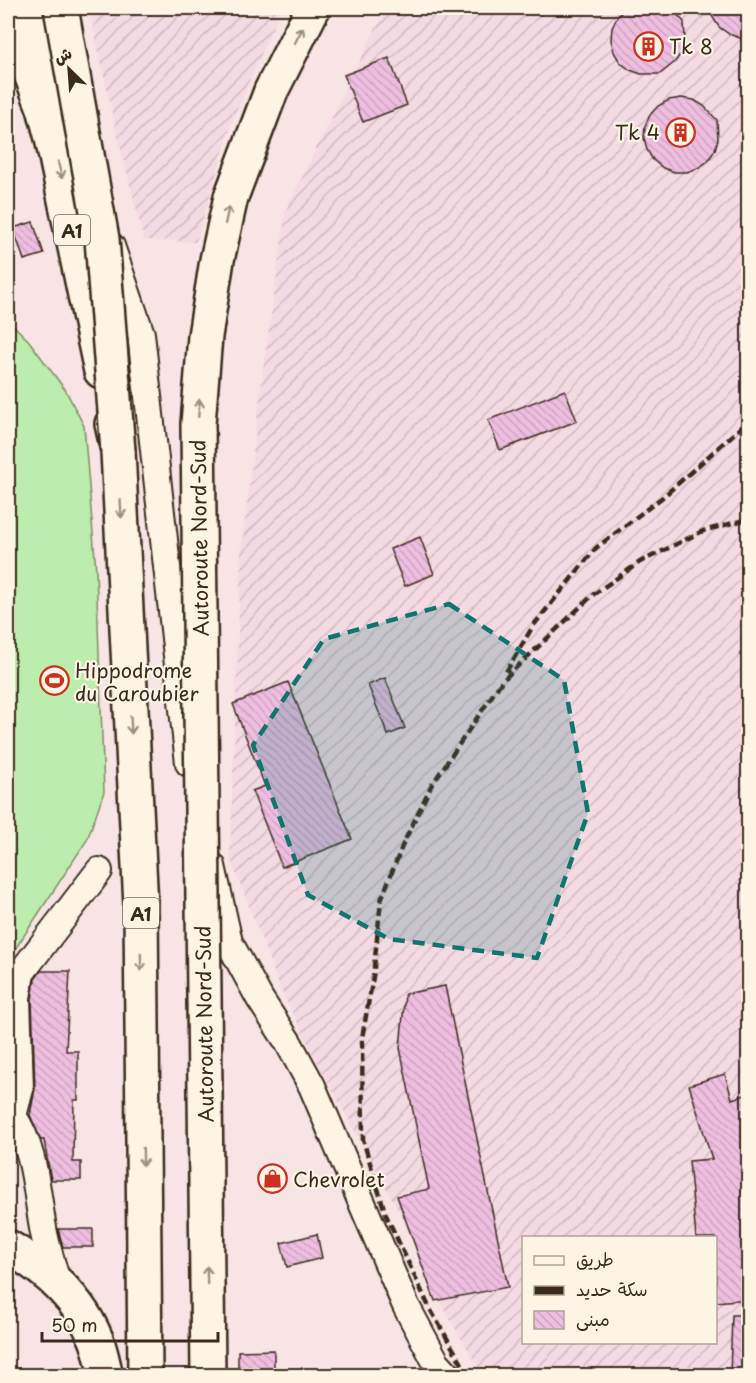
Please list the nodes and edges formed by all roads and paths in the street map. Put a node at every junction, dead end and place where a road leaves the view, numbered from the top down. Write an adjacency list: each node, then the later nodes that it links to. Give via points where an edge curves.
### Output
1 (28, 8): 10 (street, via 141,334 188,759 229,942 312,1086 406,1306)
2 (61, 8): 5 (highway, A1, bridge, via 102,239)
3 (313, 8): 13 (highway, Autoroute Nord-Sud, one-way to 3, bridge, via 198,424 205,336 231,197 271,91)
4 (8, 15): 5 (highway, A1, one-way to 5, bridge, via 52,138)
5 (118, 451): 12 (highway, A1, one-way to 12, via 141,906)
6 (99, 871): 7 (street, via 21,973 17,998 20,1089)
7 (10, 1116): 9 (street, via 22,1129 35,1170 43,1230)
8 (8, 1247): 9 (highway)
9 (57, 1282): 11 (highway, via 80,1310 96,1340)
10 (440, 1371)
11 (106, 1376)
12 (145, 1376)
13 (208, 1376)

